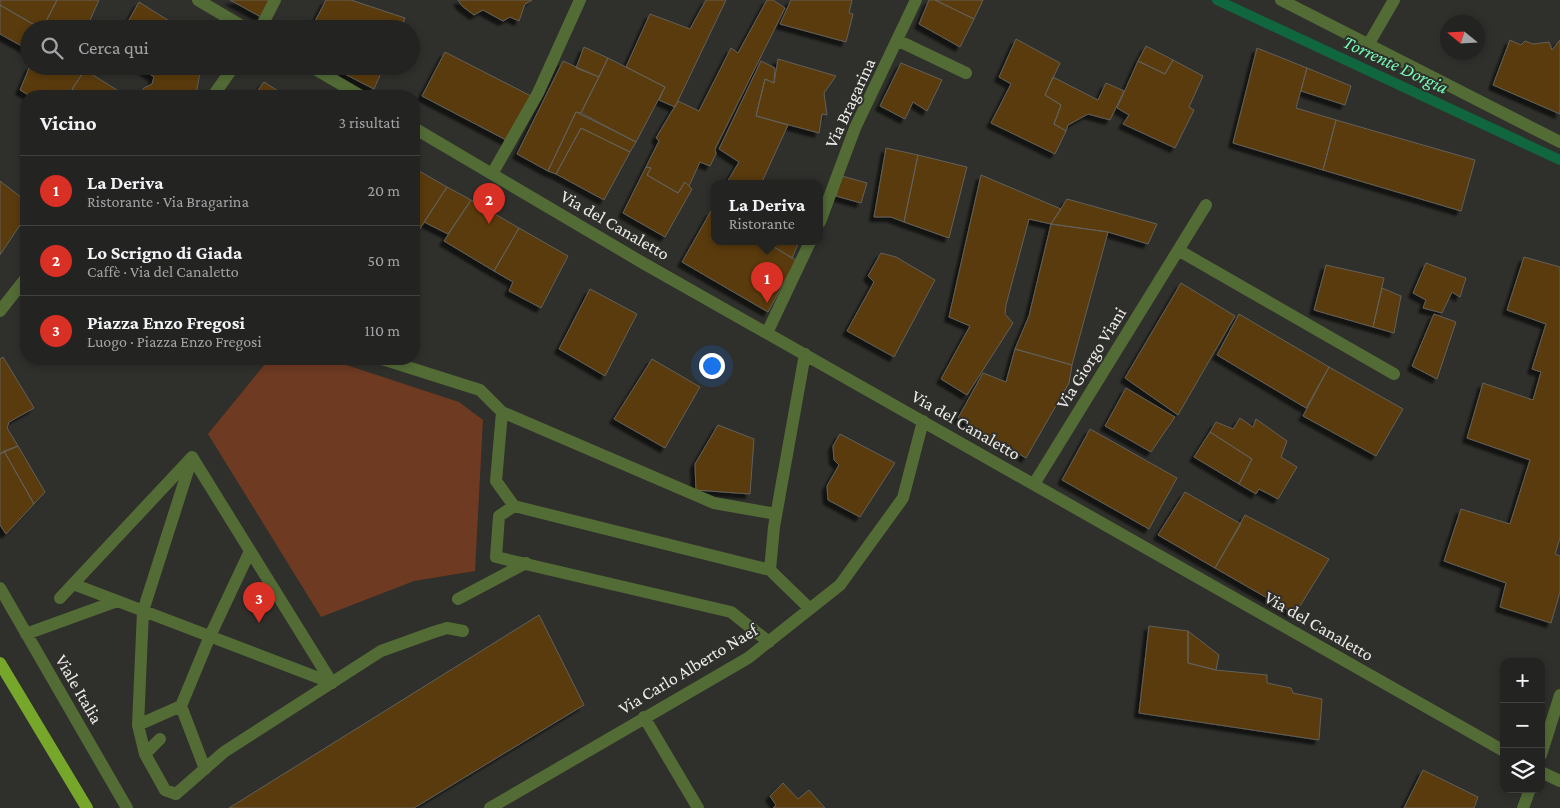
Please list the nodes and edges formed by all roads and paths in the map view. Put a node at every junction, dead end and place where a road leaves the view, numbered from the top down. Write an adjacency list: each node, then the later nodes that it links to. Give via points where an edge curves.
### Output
1 (198, 0): 7 (street)
2 (275, 0): 8 (street)
3 (580, 0): 18 (street, via 538,93)
4 (916, 0): 9 (street, Via Bragarina)
5 (1281, 0): 10 (street)
6 (1394, 0): 10 (street)
7 (231, 20)
8 (265, 20)
9 (899, 41): 11 (street); 20 (street, Via Bragarina, via 855,128)
10 (1368, 44): 17 (street)
11 (966, 73)
12 (228, 75): 14 (street)
13 (325, 75): 15 (street)
14 (217, 90)
15 (351, 90)
16 (420, 132): 18 (street, Via del Canaletto)
17 (1560, 142)
18 (492, 174): 25 (street, Via del Canaletto)
19 (1206, 205): 22 (street, Via Giorgo Viani)
20 (823, 214)
21 (809, 245): 25 (street)
22 (1178, 250): 28 (street); 32 (street, Via Giorgo Viani)
23 (20, 286): 24 (street)
24 (0, 311)
25 (767, 333): 26 (street, Via del Canaletto)
26 (805, 354): 30 (street, Via del Canaletto); 34 (street)
27 (401, 365): 29 (street, via 480,390)
28 (1394, 374)
29 (502, 412): 33 (street, via 496,481); 34 (street, via 714,503)
30 (923, 421): 32 (street, Via del Canaletto); 43 (street, Via Carlo Alberto Naef, via 903,498 840,585)
31 (192, 457): 35 (street); 38 (street); 44 (street)
32 (1034, 484): 55 (street, Via del Canaletto)
33 (514, 506): 36 (street, via 500,516 496,557); 37 (street)
34 (776, 514): 37 (street)
35 (250, 551): 47 (street); 50 (street)
36 (526, 563): 41 (street); 48 (street, via 731,612)
37 (770, 570): 43 (street)
38 (73, 584): 40 (street); 42 (street)
39 (0, 588): 46 (street, Viale Italia)
40 (60, 598)
41 (458, 599)
42 (117, 601): 44 (street); 46 (street)
43 (810, 610): 48 (street, Via Carlo Alberto Naef)
44 (144, 611): 47 (street); 54 (street)
45 (463, 631): 50 (street, via 447,628 381,651)
46 (26, 634): 63 (street, Viale Italia)
47 (210, 636): 50 (street); 52 (street)
48 (769, 642): 53 (street, Via Carlo Alberto Naef, via 748,658)
49 (0, 663): 62 (main road)
50 (332, 683): 58 (street, via 224,752)
51 (1560, 695): 56 (street)
52 (181, 706): 54 (street); 58 (street)
53 (644, 717): 64 (street, Via Carlo Alberto Naef); 65 (street)
54 (144, 722): 57 (street); 57 (street, via 161,741)
55 (1500, 748)
56 (1543, 748)
57 (145, 754): 58 (street, via 165,790 176,794)
58 (205, 769)
59 (1545, 774): 60 (street)
60 (1560, 781)
61 (1529, 793): 66 (street)
62 (87, 808)
63 (127, 808)
64 (490, 808)
65 (698, 808)
66 (1523, 808)

